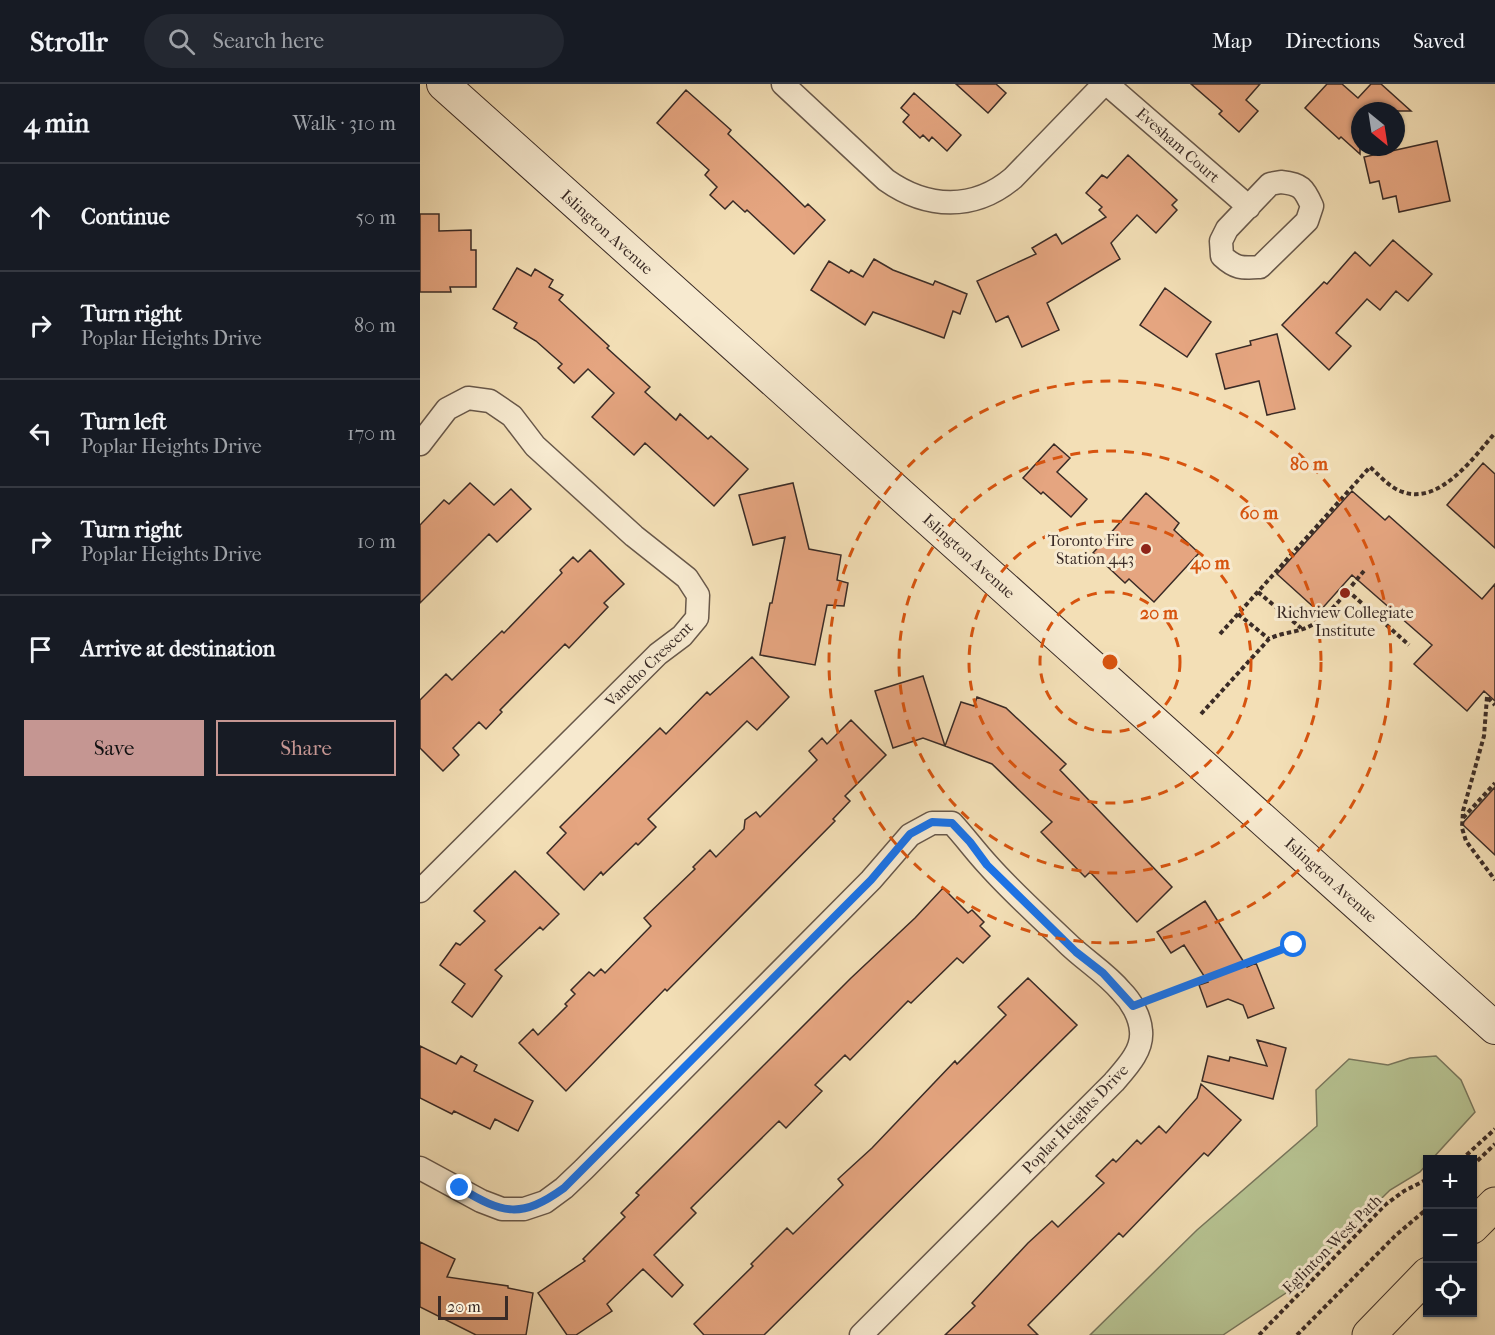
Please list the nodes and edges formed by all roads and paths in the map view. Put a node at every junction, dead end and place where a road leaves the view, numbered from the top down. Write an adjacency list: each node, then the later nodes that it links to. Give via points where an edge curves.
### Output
1 (443, 84): 23 (main road, Islington Avenue)
2 (783, 84): 3 (street, via 899,189 934,202 955,203 1000,190)
3 (1105, 84): 4 (street, Evesham Court)
4 (1249, 207)
5 (1495, 433): 9 (path, via 1454,478 1419,494 1404,493 1390,485 1370,466)
6 (420, 444): 20 (street, Vancho Crescent, via 447,409 468,398 490,401 512,416 536,446 634,536 687,578 698,595 697,618 682,636 658,654)
7 (1364, 571): 8 (path)
8 (1347, 591): 11 (path, via 1321,620); 14 (path)
9 (1258, 592): 10 (path); 11 (path)
10 (1238, 614): 12 (path); 13 (path)
11 (1302, 629): 13 (path)
12 (1220, 634)
13 (1269, 639): 16 (path)
14 (1409, 645)
15 (1495, 705): 18 (path, via 1487,697 1485,736)
16 (1201, 714)
17 (1495, 783): 18 (path)
18 (1462, 819): 19 (path, via 1466,841)
19 (1495, 880)
20 (420, 891)
21 (1294, 945): 22 (path)
22 (1133, 1006): 28 (street, Poplar Heights Drive, via 1110,979 1076,952 987,865 952,823 932,822 910,834 871,880 584,1169 545,1202 524,1209 502,1209); 34 (street, Poplar Heights Drive, via 1141,1030 1140,1046 1114,1082)
23 (1495, 1028)
24 (1495, 1128): 26 (path)
25 (1495, 1144): 27 (path)
26 (1466, 1155)
27 (1477, 1162)
28 (420, 1168)
29 (1423, 1182): 35 (path, Eglinton West Path, via 1385,1205)
30 (1495, 1204): 32 (main road)
31 (1427, 1209): 36 (path)
32 (1477, 1223)
33 (1423, 1279): 37 (main road)
34 (861, 1335)
35 (1259, 1335)
36 (1297, 1335)
37 (1369, 1335)

